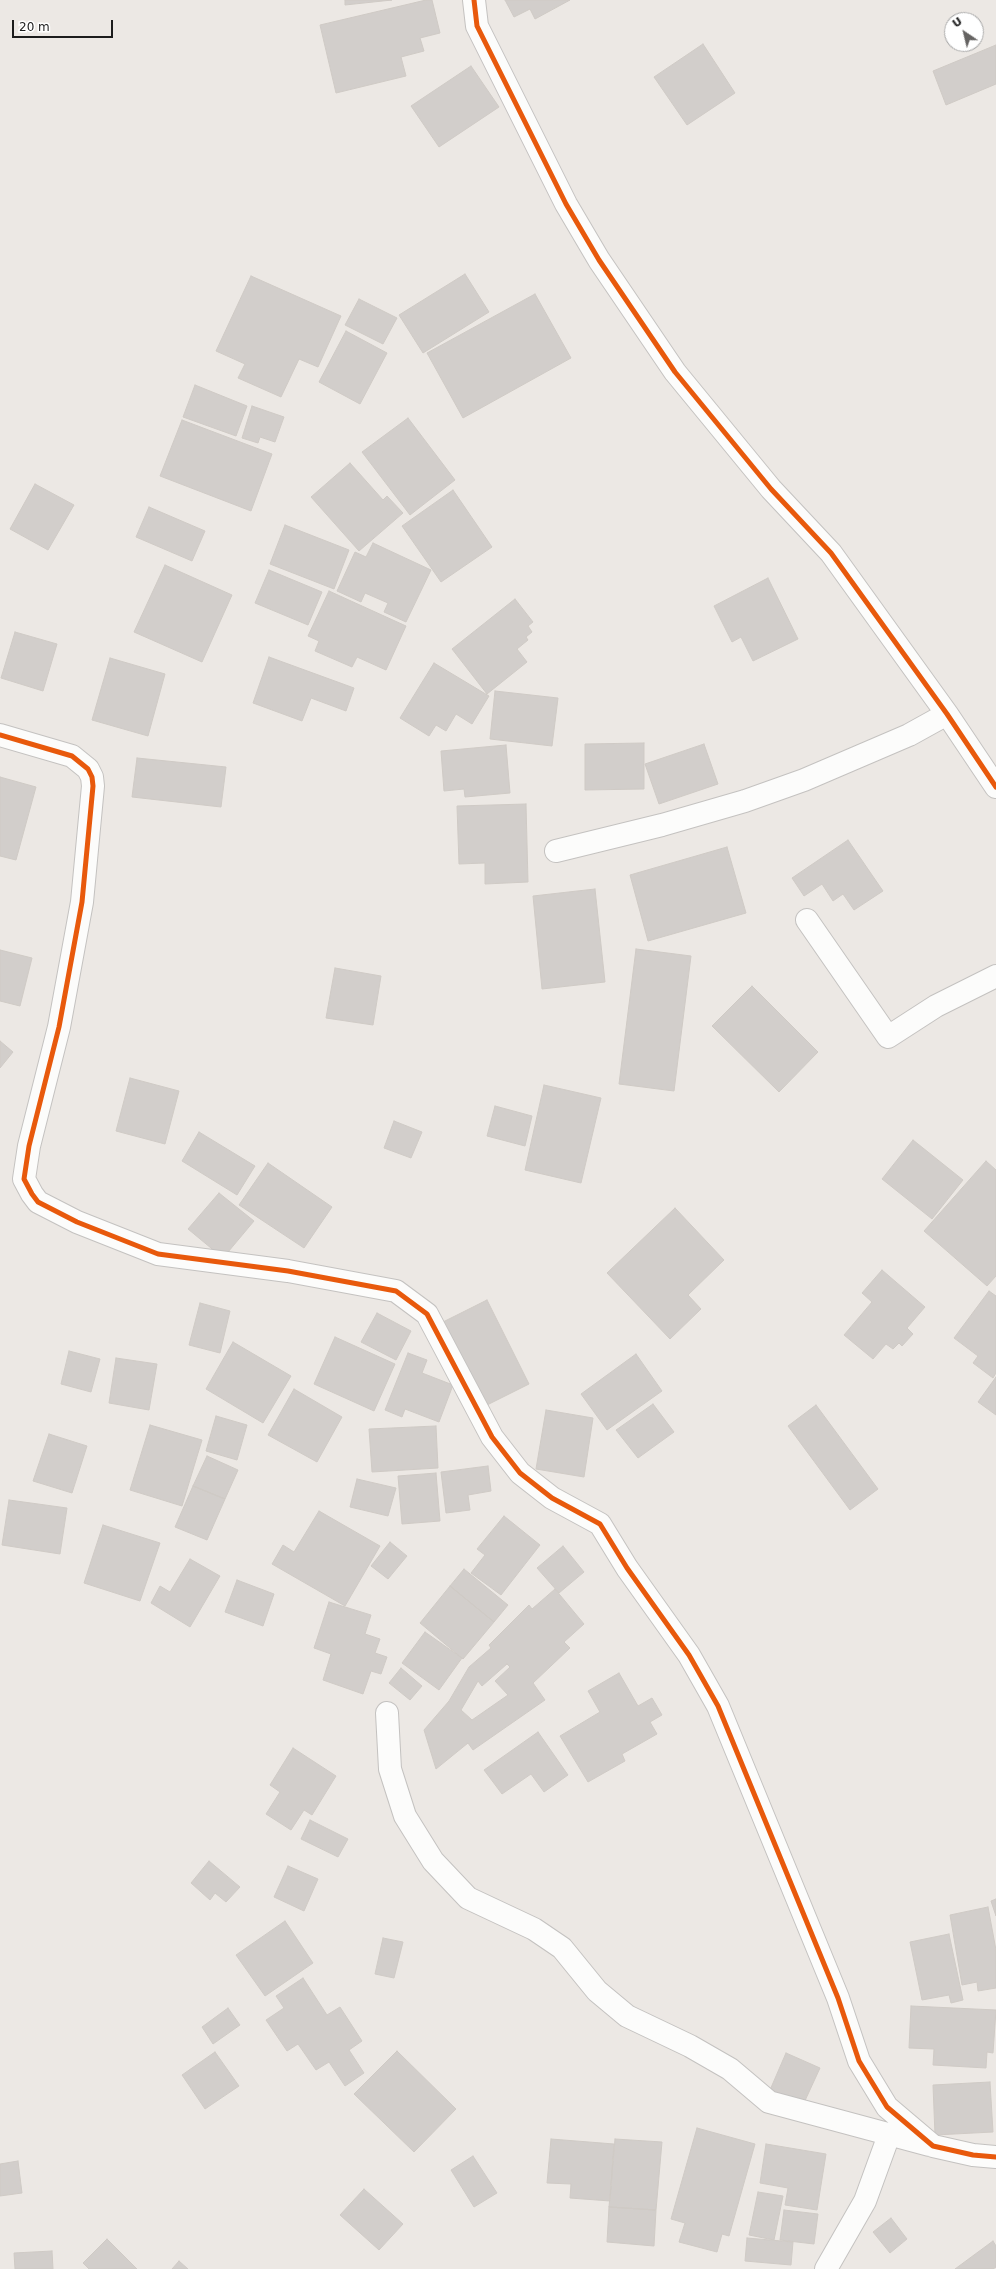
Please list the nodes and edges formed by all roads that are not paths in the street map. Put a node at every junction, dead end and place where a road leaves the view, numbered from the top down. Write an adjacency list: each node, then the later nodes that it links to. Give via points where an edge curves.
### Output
1 (474, 0): 2 (street, via 477,26 566,204 599,260 675,372 771,489 831,553)
2 (947, 714): 4 (street); 5 (street, via 909,735 804,780 746,801)
3 (0, 735): 10 (street, via 72,756 88,769 93,786 82,902 59,1027 24,1179 32,1194 38,1202 76,1222 158,1254 288,1271 396,1291 428,1314 492,1436 520,1474 558,1502 600,1524 627,1568 688,1655 718,1706 751,1784 838,1998 859,2061 887,2107)
4 (996, 787)
5 (556, 851)
6 (806, 920): 7 (street, via 888,1036 936,1006)
7 (996, 976)
8 (387, 1713): 9 (street, via 390,1769 405,1816 433,1861 468,1898 534,1928 562,1948 597,1991 627,2016 690,2046 730,2069 769,2102)
9 (889, 2134): 10 (street); 12 (street, via 865,2201)
10 (933, 2146): 11 (street)
11 (996, 2157)
12 (826, 2269)

